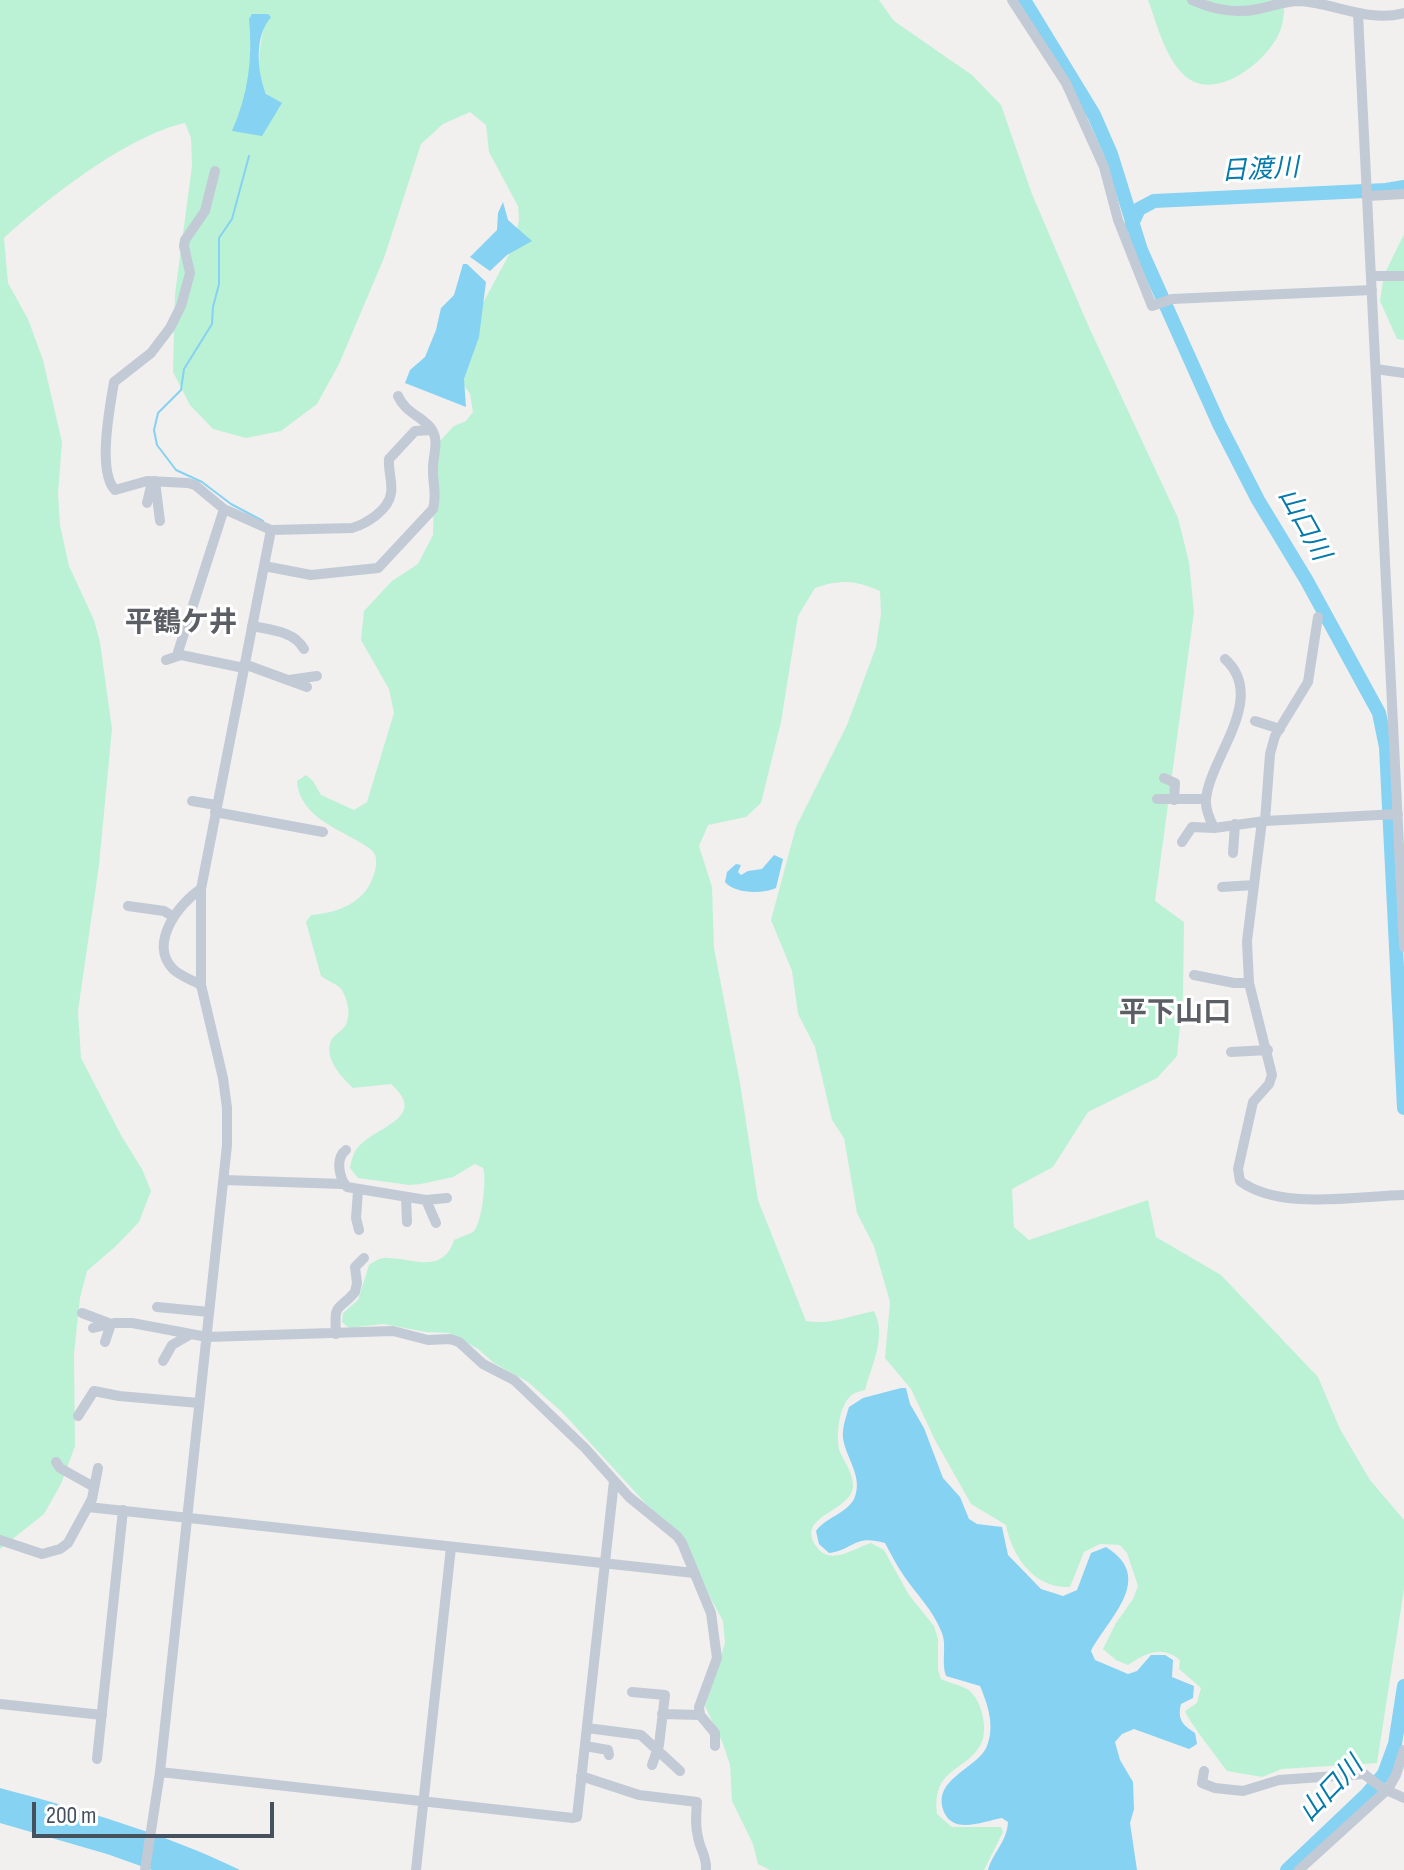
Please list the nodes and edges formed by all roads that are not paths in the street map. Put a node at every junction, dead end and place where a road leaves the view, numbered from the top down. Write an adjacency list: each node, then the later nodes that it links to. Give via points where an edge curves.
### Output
1 (1012, 0): 12 (street, via 1066,83 1104,167 1152,306 1167,300)
2 (1192, 0): 4 (street, via 1236,11 1302,1)
3 (1404, 13): 5 (street)
4 (1358, 14): 5 (street); 8 (street)
5 (1391, 15): 6 (street)
6 (1404, 21)
7 (215, 171): 17 (street, via 205,211 185,240 190,273 181,306 151,353 114,382 107,436 109,484 115,490)
8 (1368, 192): 9 (street); 10 (street)
9 (1404, 194)
10 (1372, 276): 11 (street); 12 (street)
11 (1404, 276)
12 (1372, 290): 13 (street)
13 (1376, 369): 14 (street); 36 (street)
14 (1404, 373)
15 (398, 396): 16 (street, via 405,409)
16 (432, 430): 21 (street, via 415,431 389,459 390,497 362,524 349,529); 22 (street, via 434,507 378,568 311,575)
17 (153, 481): 18 (street); 19 (street, via 195,485); 20 (street)
18 (147, 503)
19 (224, 509): 21 (street); 26 (street)
20 (160, 521)
21 (271, 530): 22 (street)
22 (264, 566): 24 (street)
23 (1318, 617): 34 (street, via 1308,682)
24 (252, 626): 25 (street, via 284,633); 29 (street)
25 (304, 649)
26 (181, 655): 28 (street); 29 (street)
27 (1225, 659): 38 (street, via 1237,676 1241,695 1234,730)
28 (166, 660)
29 (244, 666): 31 (street); 41 (street)
30 (317, 676): 31 (street)
31 (287, 681): 32 (street)
32 (307, 687)
33 (1255, 721): 34 (street)
34 (1280, 729): 43 (street, via 1270,754)
35 (1164, 778): 39 (street, via 1175,783)
36 (1400, 781): 42 (street)
37 (1157, 799): 39 (street)
38 (1205, 799): 39 (street); 45 (street)
39 (1174, 800)
40 (192, 801): 41 (street)
41 (216, 808): 46 (street); 51 (street)
42 (1392, 814): 43 (street); 53 (street)
43 (1264, 821): 44 (street); 49 (street)
44 (1235, 824): 45 (street); 48 (street)
45 (1214, 828): 47 (street, via 1192,827)
46 (323, 832)
47 (1182, 842)
48 (1233, 853)
49 (1254, 885): 50 (street); 57 (street, via 1247,941)
50 (1222, 887)
51 (201, 889): 54 (street); 58 (street)
52 (128, 906): 54 (street)
53 (1403, 909): 55 (street)
54 (172, 916): 58 (street, via 165,958 174,970)
55 (1404, 947)
56 (1194, 975): 57 (street)
57 (1249, 983): 59 (street)
58 (201, 985): 62 (street, via 227,1108)
59 (1268, 1050): 60 (street); 65 (street, via 1272,1075 1253,1102 1240,1181 1289,1198)
60 (1231, 1052)
61 (346, 1150): 63 (street, via 338,1161)
62 (224, 1180): 63 (street); 74 (street)
63 (343, 1184): 64 (street)
64 (358, 1191): 66 (street); 71 (street)
65 (1403, 1195)
66 (406, 1198): 68 (street); 69 (street)
67 (447, 1198): 68 (street)
68 (426, 1200): 70 (street)
69 (407, 1222)
70 (436, 1223)
71 (359, 1230)
72 (364, 1258): 79 (street, via 355,1267 355,1292 334,1312)
73 (157, 1307): 74 (street)
74 (209, 1312): 80 (street)
75 (82, 1313): 76 (street)
76 (111, 1324): 77 (street); 78 (street); 81 (street)
77 (93, 1328)
78 (191, 1334): 80 (street); 82 (street, via 172,1345)
79 (336, 1334): 80 (street); 87 (street, via 393,1331 459,1342 483,1364 514,1380)
80 (207, 1337): 83 (street)
81 (105, 1342)
82 (163, 1361)
83 (199, 1403): 84 (street, via 94,1391); 91 (street)
84 (78, 1416)
85 (56, 1462): 88 (street)
86 (98, 1468): 88 (street)
87 (614, 1481): 94 (street); 95 (street, via 677,1536)
88 (94, 1487): 89 (street)
89 (88, 1507): 90 (street); 92 (street, via 68,1543 51,1553)
90 (123, 1510): 91 (street); 99 (street)
91 (187, 1518): 93 (street); 111 (street)
92 (0, 1540)
93 (451, 1547): 94 (street); 115 (street)
94 (605, 1564): 95 (street); 101 (street)
95 (694, 1573): 100 (street, via 711,1613 717,1658)
96 (632, 1692): 98 (street, via 665,1695)
97 (0, 1704): 99 (street)
98 (662, 1714): 100 (street); 104 (street)
99 (102, 1715): 107 (street)
100 (700, 1715): 103 (street, via 715,1733)
101 (587, 1728): 102 (street); 104 (street, via 641,1735)
102 (585, 1746): 106 (street, via 608,1750); 112 (street)
103 (715, 1746)
104 (657, 1749): 108 (street); 109 (street)
105 (1404, 1750): 113 (street, via 1396,1775)
106 (609, 1755)
107 (97, 1759)
108 (652, 1765)
109 (680, 1771)
110 (1204, 1771): 113 (street, via 1202,1783 1233,1791 1279,1780 1364,1774)
111 (160, 1772): 115 (street); 116 (street)
112 (581, 1776): 115 (street, via 573,1818); 118 (street, via 639,1795 697,1802 698,1841 707,1858)
113 (1385, 1788): 114 (street); 119 (street)
114 (1404, 1798)
115 (423, 1802): 117 (street)
116 (145, 1870)
117 (416, 1870)
118 (706, 1870)
119 (1299, 1870)

